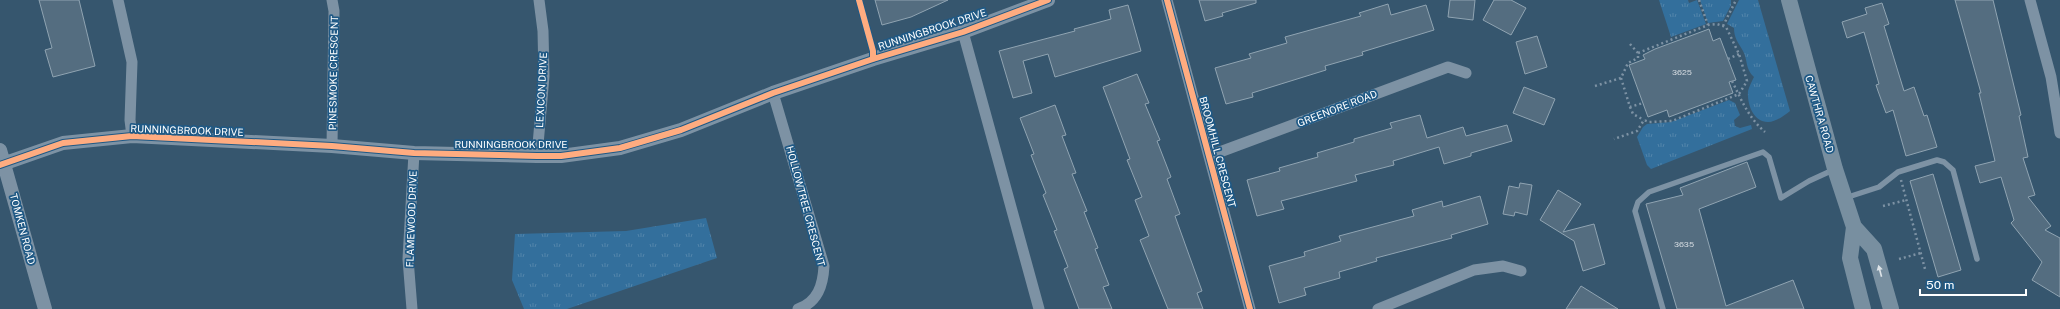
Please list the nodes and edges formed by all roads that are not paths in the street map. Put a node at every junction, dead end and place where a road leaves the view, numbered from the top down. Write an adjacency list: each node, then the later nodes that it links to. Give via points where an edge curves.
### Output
1 (118, 0): 12 (street, via 132,62)
2 (332, 0): 13 (street, PINESMOKE CRESCENT)
3 (539, 0): 16 (street, LEXICON DRIVE, via 544,76)
4 (1048, 0): 8 (street, RUNNINGBROOK DRIVE)
5 (1167, 0): 17 (street, BROOMHILL CRESCENT)
6 (1790, 0): 19 (main road, CAWTHRA ROAD)
7 (2030, 0): 11 (street, via 2051,77)
8 (963, 32): 10 (street, RUNNINGBROOK DRIVE); 28 (street)
9 (1466, 73): 17 (street, GREENORE ROAD, via 1448,67)
10 (773, 93): 16 (street, RUNNINGBROOK DRIVE, via 681,130 620,148 562,156); 27 (street, HOLLOWTREE CRESCENT, via 824,266 824,282 816,297)
11 (2060, 133)
12 (132, 136): 13 (street, RUNNINGBROOK DRIVE); 18 (street, RUNNINGBROOK DRIVE, via 63,142)
13 (332, 146): 15 (street, RUNNINGBROOK DRIVE)
14 (0, 150): 18 (street, TOMKEN ROAD)
15 (414, 153): 16 (street, RUNNINGBROOK DRIVE); 26 (street, FLAMEWOOD DRIVE, via 408,259)
16 (537, 156)
17 (1209, 156): 29 (street, BROOMHILL CRESCENT)
18 (2, 164): 25 (street, TOMKEN ROAD)
19 (1836, 169): 20 (main road, CAWTHRA ROAD); 31 (lane, via 1781,198 1768,157 1763,152 1649,192 1638,202 1635,211)
20 (1845, 198): 21 (main road, CAWTHRA ROAD); 22 (lane, via 1879,187 1898,172 1937,160 1953,170)
21 (1854, 227): 24 (main road, CAWTHRA ROAD, via 1850,258); 32 (main road, CAWTHRA ROAD, one-way to 21, via 1874,249)
22 (1977, 258)
23 (1522, 270): 30 (street, via 1503,266 1474,270)
24 (1861, 308)
25 (45, 309)
26 (412, 309)
27 (798, 309)
28 (1039, 309)
29 (1250, 309)
30 (1378, 309)
31 (1663, 309)
32 (1891, 309)

